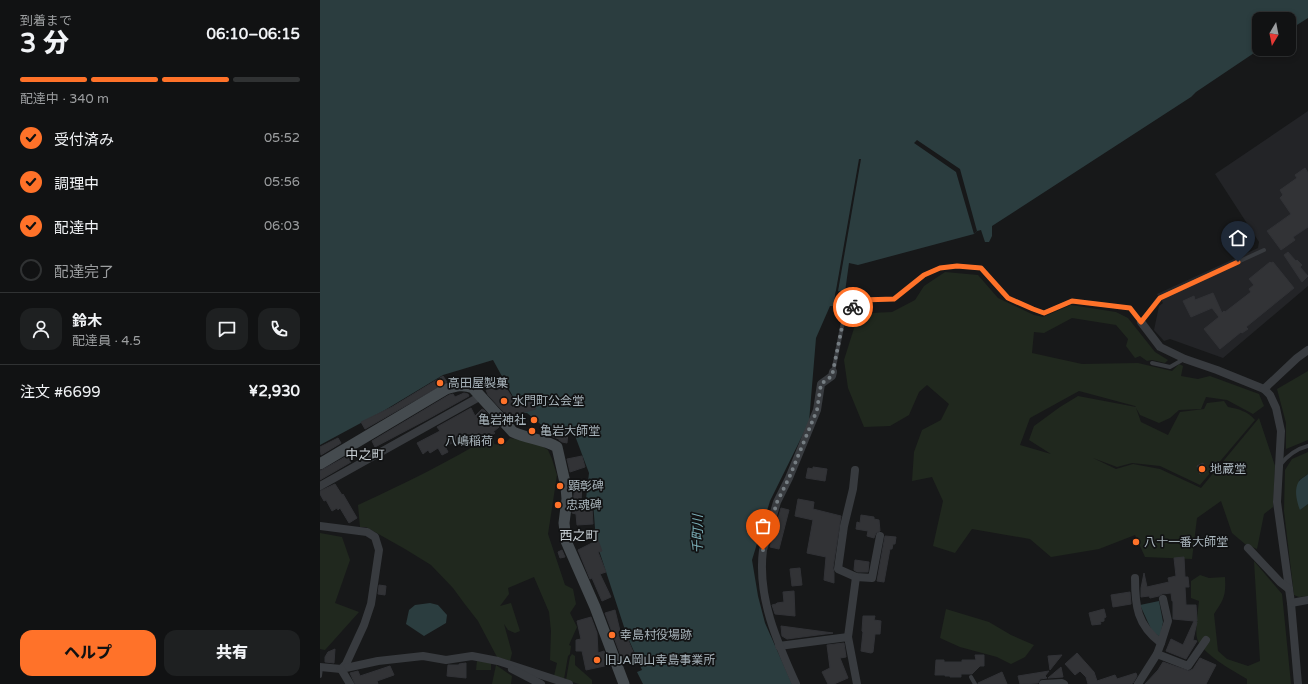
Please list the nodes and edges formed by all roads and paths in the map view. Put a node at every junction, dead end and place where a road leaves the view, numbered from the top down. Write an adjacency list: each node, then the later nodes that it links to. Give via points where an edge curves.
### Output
1 (1264, 250): 2 (lane, via 1160,298)
2 (1141, 322): 4 (street, via 1160,347); 6 (lane, via 1130,308 1072,301 1044,313 1008,298 981,268 940,268 924,275 894,299 862,300 847,313 842,324)
3 (1308, 350): 7 (street)
4 (1185, 359): 5 (lane, via 1170,367); 7 (street)
5 (1152, 363)
6 (833, 372): 26 (street, via 832,376 821,384 817,410 777,502 763,550 763,586)
7 (1264, 389): 11 (street, via 1270,394 1276,408 1281,431)
8 (481, 396): 10 (main road, via 466,385 446,389); 13 (street); 36 (main road, via 513,432 557,447 566,487 566,541 595,607)
9 (1308, 446): 11 (lane, via 1288,455)
10 (320, 464)
11 (1279, 467): 19 (street, via 1277,502)
12 (855, 470): 17 (street, via 854,489 844,526 838,569)
13 (320, 486)
14 (320, 526): 30 (street, via 367,532 375,537 379,550 371,604 349,658)
15 (880, 536): 17 (street, via 872,578)
16 (1248, 548): 19 (street)
17 (856, 577): 23 (street)
18 (1135, 578): 25 (street, via 1137,609 1151,636)
19 (1288, 588): 22 (street)
20 (1163, 599): 25 (street, via 1168,621)
21 (1308, 600): 22 (street)
22 (1291, 603): 43 (street)
23 (848, 637): 26 (street); 38 (street)
24 (1206, 640): 27 (street, via 1188,666)
25 (1161, 643): 27 (street)
26 (779, 646): 37 (street)
27 (1157, 654): 42 (street)
28 (498, 661): 30 (street, via 472,656 446,660 423,656 378,661); 34 (street); 35 (street)
29 (321, 667): 30 (street); 31 (lane)
30 (341, 669): 33 (street)
31 (320, 676)
32 (971, 677): 39 (lane)
33 (350, 684)
34 (542, 684)
35 (569, 684)
36 (624, 684)
37 (796, 684)
38 (857, 684)
39 (975, 684)
40 (1043, 684): 41 (street)
41 (1064, 684)
42 (1138, 684)
43 (1298, 684)

